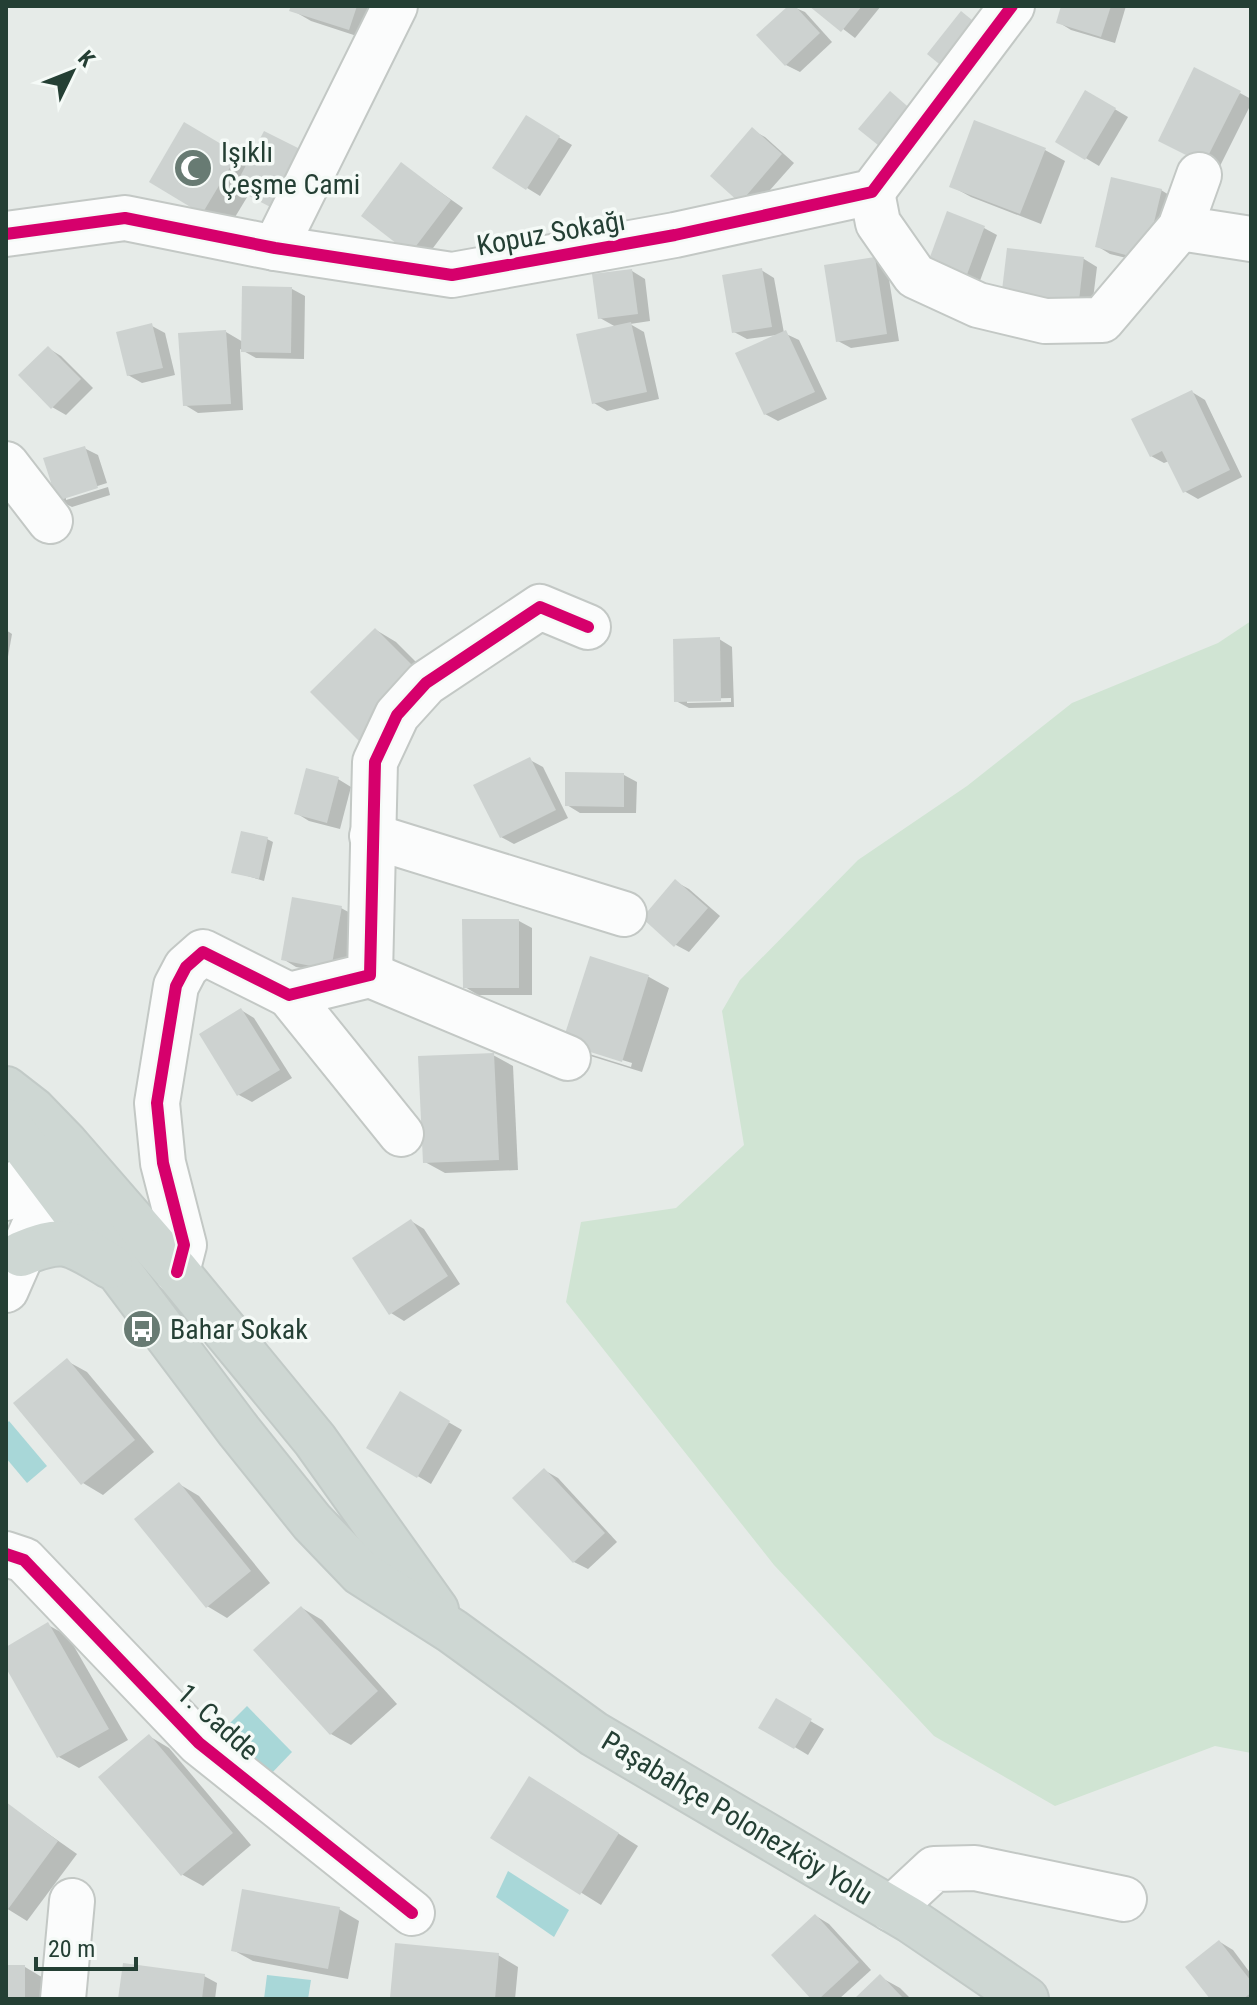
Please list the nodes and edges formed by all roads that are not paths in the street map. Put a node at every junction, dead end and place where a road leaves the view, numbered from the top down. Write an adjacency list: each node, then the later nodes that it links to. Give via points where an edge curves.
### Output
1 (395, 6): 8 (street)
2 (1012, 6): 4 (street)
3 (1199, 175): 5 (street)
4 (872, 192): 5 (street, via 878,223 915,276 978,305 1045,321 1102,320); 8 (street, Kopuz Sokağı, via 452,275)
5 (1180, 228): 7 (street)
6 (6, 234): 8 (street, Kopuz Sokağı, via 125,218)
7 (1251, 239)
8 (275, 248)
9 (6, 464): 10 (street)
10 (50, 521)
11 (588, 627): 12 (street, via 540,607 426,683 397,715 375,762)
12 (372, 836): 13 (street); 14 (street)
13 (624, 914)
14 (370, 975): 15 (street); 16 (street)
15 (289, 995): 19 (street); 24 (street, via 203,952 176,986 157,1103 163,1163 184,1245)
16 (568, 1058)
17 (6, 1089): 20 (main road, Paşabahçe Polonezköy Yolu, via 33,1110)
18 (6, 1121): 20 (main road, Paşabahçe Polonezköy Yolu)
19 (401, 1134)
20 (54, 1166): 21 (street, via 19,1182); 22 (main road, Paşabahçe Polonezköy Yolu); 23 (street); 24 (main road, Paşabahçe Polonezköy Yolu); 25 (main road, via 80,1183 208,1334)
21 (6, 1198)
22 (115, 1268): 23 (main road, via 63,1241 45,1243); 27 (main road, Paşabahçe Polonezköy Yolu, via 312,1522 361,1573)
23 (14, 1272)
24 (177, 1272): 25 (main road, Paşabahçe Polonezköy Yolu)
25 (258, 1371): 27 (main road, Paşabahçe Polonezköy Yolu, via 315,1440)
26 (6, 1554): 31 (street, 1. Cadde, via 24,1560 199,1743)
27 (452, 1631): 30 (main road, Paşabahçe Polonezköy Yolu, via 594,1734)
28 (1124, 1899): 30 (street, via 975,1868 934,1869)
29 (72, 1901): 32 (street)
30 (891, 1909): 33 (main road, Paşabahçe Polonezköy Yolu)
31 (412, 1913)
32 (63, 1999)
33 (1026, 1999)

